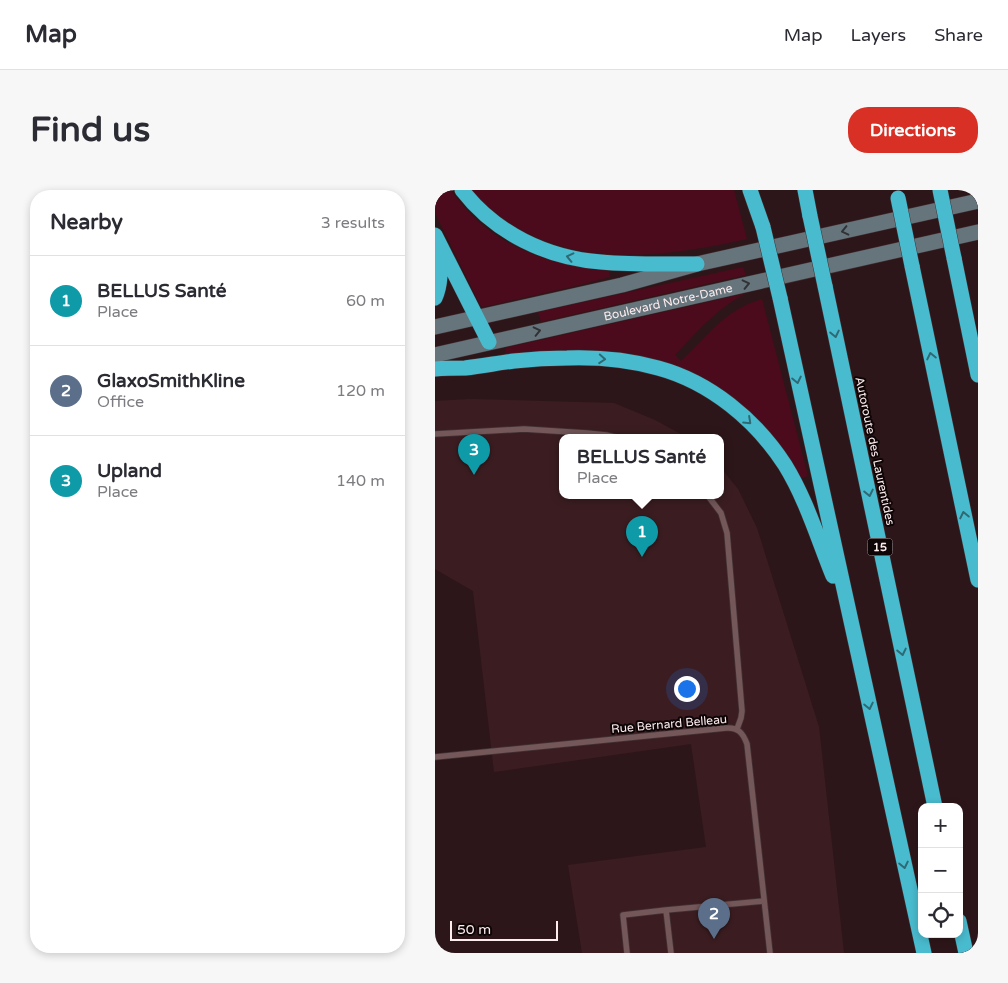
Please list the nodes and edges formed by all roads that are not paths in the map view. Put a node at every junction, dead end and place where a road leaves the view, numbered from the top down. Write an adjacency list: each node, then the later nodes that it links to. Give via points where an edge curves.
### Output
1 (462, 190): 11 (highway, one-way to 1, via 600,262 551,252 517,238 501,227 476,207)
2 (750, 190): 8 (highway)
3 (755, 190): 8 (highway)
4 (805, 190): 26 (highway, Autoroute des Laurentides / 15, one-way to 26, bridge)
5 (940, 190): 18 (highway, bridge)
6 (897, 194): 22 (highway, one-way to 6, bridge)
7 (978, 201): 11 (street, one-way to 11)
8 (763, 227): 23 (highway, one-way to 23, bridge)
9 (978, 232): 15 (street, Boulevard Notre-Dame, one-way to 9)
10 (437, 239): 12 (highway, via 441,277); 13 (highway)
11 (697, 264): 13 (street, via 615,287)
12 (435, 298)
13 (477, 317): 14 (street); 15 (highway)
14 (435, 326)
15 (489, 342): 16 (street, Boulevard Notre-Dame)
16 (435, 355)
17 (435, 369): 23 (highway, one-way to 23, via 544,359 611,360 658,368 713,393 753,425 785,466 802,498)
18 (978, 374)
19 (435, 434): 20 (lane, via 523,430)
20 (599, 434)
21 (710, 499): 24 (lane, via 721,513 727,533 742,710)
22 (978, 580)
23 (851, 624): 33 (highway, one-way to 33)
24 (737, 730): 25 (lane, Rue Bernard Belleau, via 726,728); 27 (lane, Rue Bernard Belleau, via 747,744)
25 (435, 757)
26 (934, 803)
27 (764, 901): 28 (lane); 32 (lane, Rue Bernard Belleau)
28 (666, 910): 30 (lane, via 623,915); 31 (lane)
29 (963, 938): 34 (highway)
30 (627, 953)
31 (671, 953)
32 (770, 953)
33 (924, 953)
34 (966, 953)

